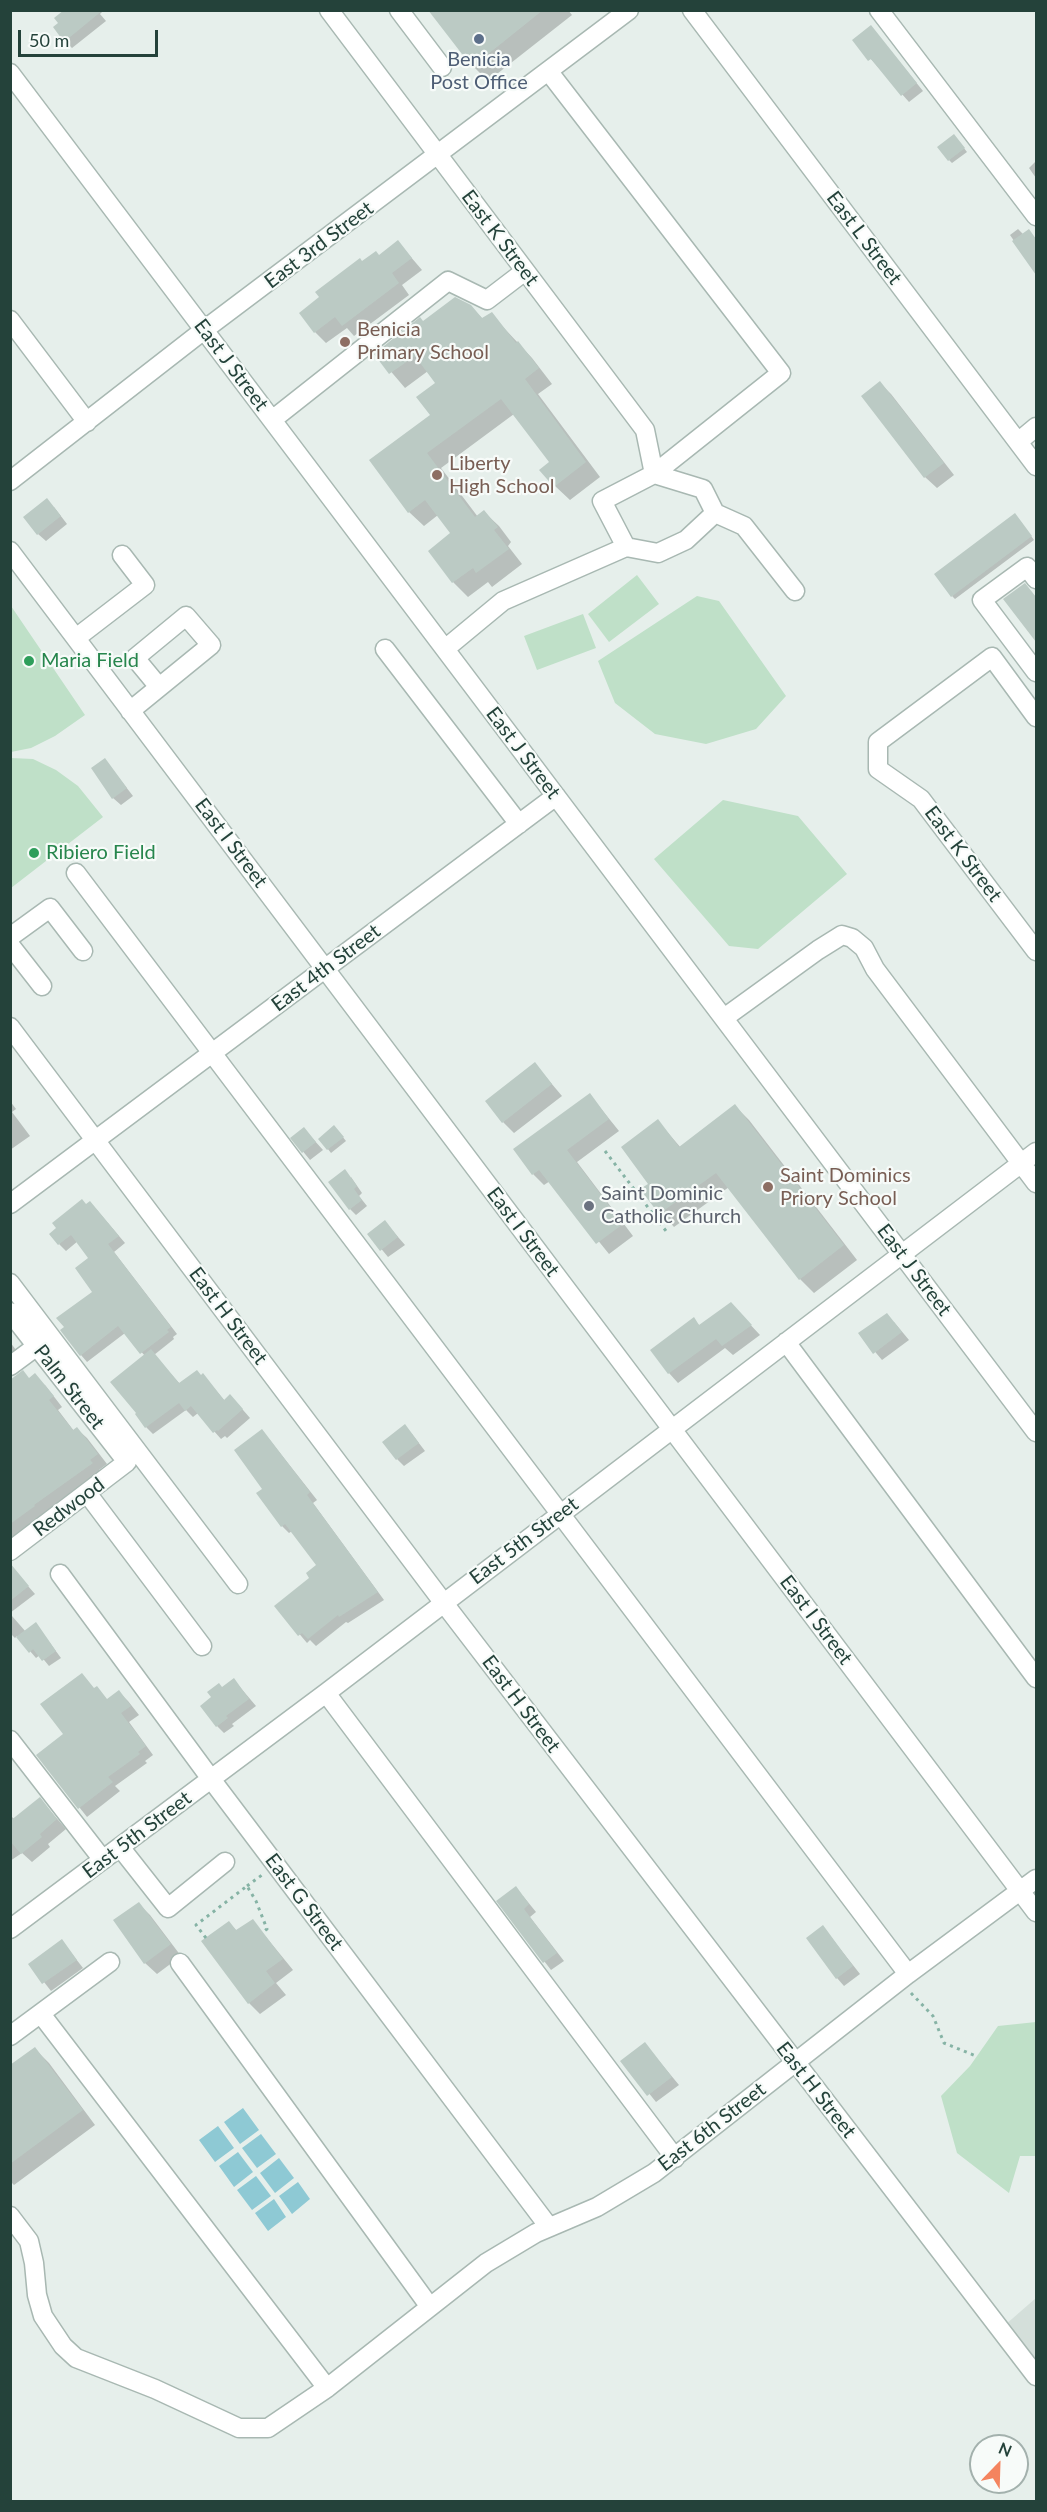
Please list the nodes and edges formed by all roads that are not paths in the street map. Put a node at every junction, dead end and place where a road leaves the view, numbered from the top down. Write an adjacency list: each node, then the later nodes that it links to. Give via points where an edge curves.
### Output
1 (329, 10): 9 (street, East K Street)
2 (399, 10): 6 (street)
3 (629, 10): 7 (street, East 3rd Street)
4 (692, 10): 17 (street, East L Street)
5 (879, 10): 10 (street)
6 (442, 67)
7 (549, 72): 9 (street, East 3rd Street); 19 (street, via 781,373)
8 (10, 73): 13 (street, East J Street)
9 (438, 156): 11 (street, East K Street); 13 (street, East 3rd Street)
10 (1036, 216)
11 (525, 271): 14 (street, via 487,300 448,281); 19 (street, East K Street, via 645,430)
12 (10, 320): 15 (street)
13 (204, 330): 14 (street, East J Street); 15 (street, East 3rd Street)
14 (272, 420): 29 (street, East J Street)
15 (87, 422): 20 (street, East 3rd Street)
16 (1036, 427): 17 (street)
17 (1018, 441): 18 (street, East L Street)
18 (1036, 466)
19 (654, 474): 21 (street, via 703,489); 22 (street, via 602,501)
20 (10, 481)
21 (715, 513): 22 (street, via 686,540 658,553); 26 (street, via 744,526)
22 (626, 547): 29 (street, via 503,601)
23 (10, 551): 27 (street, East I Street)
24 (122, 555): 27 (street, via 145,585)
25 (1036, 579): 30 (street, via 1027,567 982,600)
26 (795, 591)
27 (76, 638): 32 (street, East I Street)
28 (385, 649): 35 (street)
29 (445, 649): 34 (street, East J Street)
30 (1036, 672)
31 (159, 687): 32 (street)
32 (130, 711): 41 (street, East I Street)
33 (1036, 717): 40 (street, East K Street, via 992,657 878,742 878,769 921,799)
34 (556, 796): 35 (street, East 4th Street); 43 (street, East J Street)
35 (519, 824): 41 (street, East 4th Street)
36 (76, 873): 45 (street)
37 (10, 937): 39 (street, via 51,908)
38 (10, 945): 42 (street)
39 (83, 951)
40 (1036, 951)
41 (326, 968): 45 (street, East 4th Street); 57 (street, East I Street)
42 (42, 986)
43 (724, 1018): 48 (street, via 842,935 852,938 864,948 875,969); 51 (street, East J Street)
44 (10, 1027): 46 (street, East H Street)
45 (212, 1053): 46 (street, East 4th Street); 61 (street)
46 (95, 1140): 50 (street, East 4th Street); 65 (street, East H Street)
47 (1036, 1152): 48 (street, East 5th Street)
48 (1021, 1164): 49 (street); 51 (street, East 5th Street)
49 (1036, 1184)
50 (10, 1204)
51 (902, 1255): 54 (street, East 5th Street); 58 (street, East J Street)
52 (10, 1283): 64 (street)
53 (10, 1312): 55 (street, Palm Street)
54 (786, 1342): 57 (street, East 5th Street); 67 (street)
55 (37, 1346): 56 (street); 59 (street, Palm Street)
56 (10, 1365)
57 (671, 1429): 61 (street, East 5th Street); 75 (street, East I Street)
58 (1036, 1432)
59 (127, 1462): 60 (street, Redwood)
60 (87, 1493): 62 (street, Redwood); 66 (street)
61 (560, 1514): 65 (street, East 5th Street); 80 (street)
62 (10, 1551)
63 (60, 1574): 70 (street, East G Street)
64 (238, 1584)
65 (443, 1602): 68 (street, East 5th Street); 83 (street, East H Street)
66 (202, 1646)
67 (1036, 1678)
68 (326, 1693): 70 (street, East 5th Street); 84 (street)
69 (10, 1740): 72 (street)
70 (211, 1779): 71 (street, East 5th Street); 86 (street, East G Street)
71 (120, 1847): 72 (street, East 5th Street); 73 (street, via 168,1908)
72 (103, 1860): 77 (street, East 5th Street)
73 (225, 1862)
74 (1036, 1879): 75 (street, East 6th Street)
75 (1021, 1891): 76 (street, East I Street); 80 (street, East 6th Street)
76 (1036, 1912)
77 (10, 1929)
78 (110, 1962): 81 (street)
79 (180, 1963): 87 (street)
80 (903, 1978): 83 (street, East 6th Street)
81 (40, 2014): 82 (street); 89 (street)
82 (10, 2036)
83 (795, 2063): 84 (street, East 6th Street); 88 (street, East H Street)
84 (675, 2158): 86 (street, East 6th Street, via 597,2207)
85 (10, 2216): 89 (street, East 6th Street, via 29,2241 43,2316 76,2358 225,2422 253,2430 268,2428)
86 (549, 2227): 87 (street, East 6th Street, via 486,2263)
87 (430, 2307): 89 (street, East 6th Street)
88 (1036, 2376)
89 (327, 2388)

